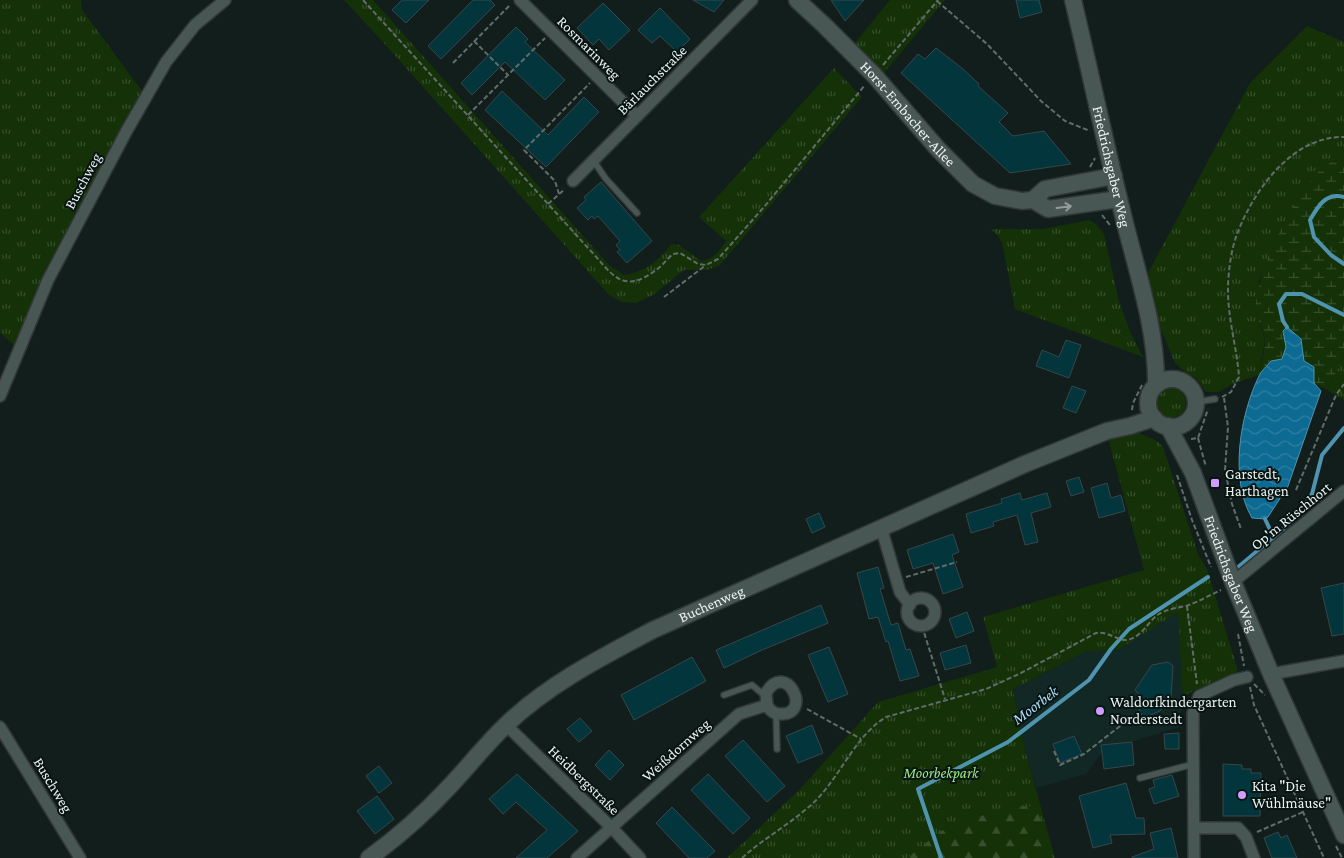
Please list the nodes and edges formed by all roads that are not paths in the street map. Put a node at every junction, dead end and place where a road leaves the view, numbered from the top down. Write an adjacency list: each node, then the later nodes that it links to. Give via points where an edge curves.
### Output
1 (225, 0): 16 (street, Buschweg, via 195,25 166,62 126,132 48,280)
2 (520, 0): 6 (street, Rosmarinweg)
3 (752, 0): 6 (street, Bärlauchstraße)
4 (797, 0): 11 (street, Horst-Embacher-Allee, via 874,75 973,184 1006,200)
5 (1073, 0): 8 (street, Friedrichsgaber Weg)
6 (637, 116): 7 (street, Bärlauchstraße)
7 (593, 160): 9 (street, Bärlauchstraße); 12 (lane)
8 (1114, 176): 10 (street, Friedrichsgaber Weg); 11 (street, via 1046,189)
9 (573, 181)
10 (1119, 199): 11 (street, Horst-Embacher-Allee, one-way to 10, via 1048,209); 13 (street, Friedrichsgaber Weg)
11 (1033, 200)
12 (637, 213)
13 (1152, 333): 14 (street, Friedrichsgaber Weg, via 1169,369); 15 (street, Friedrichsgaber Weg)
14 (1178, 379): 15 (street, via 1168,379); 18 (street, via 1207,400)
15 (1156, 385): 17 (street, via 1151,392)
16 (0, 396)
17 (1157, 416): 18 (street, via 1178,426); 19 (street); 21 (street, Buchenweg, via 1125,417 1107,431)
18 (1188, 421): 19 (street, via 1188,440)
19 (1200, 470): 22 (street, Friedrichsgaber Weg)
20 (1344, 491): 22 (street, Op'm Rüschhort)
21 (881, 527): 23 (street, via 900,592); 29 (street, Buchenweg, via 653,630 576,672)
22 (1227, 586): 25 (street, Friedrichsgaber Weg)
23 (910, 605): 23 (street, via 907,615 915,625 922,626 933,619 935,613 929,601 916,599)
24 (1344, 661): 25 (street)
25 (1271, 674): 36 (street, Friedrichsgaber Weg)
26 (1247, 677): 32 (street, via 1199,696 1193,713)
27 (724, 695): 28 (lane, via 752,684)
28 (769, 705): 28 (street, Weißdornweg, via 786,713 796,702 793,689 783,683 773,685 769,688); 31 (lane); 34 (street, Weißdornweg, via 739,714)
29 (506, 724): 34 (street, Heidbergstraße); 38 (street, Buchenweg, via 420,816)
30 (0, 727): 37 (street, Buschweg)
31 (777, 749)
32 (1194, 764): 33 (lane); 35 (street)
33 (1140, 778)
34 (612, 828): 39 (street, Weißdornweg); 40 (street, Heidbergstraße)
35 (1195, 828): 41 (street); 42 (street, via 1238,828 1246,837)
36 (1344, 835)
37 (80, 858)
38 (369, 858)
39 (577, 858)
40 (640, 858)
41 (1194, 858)
42 (1254, 858)

